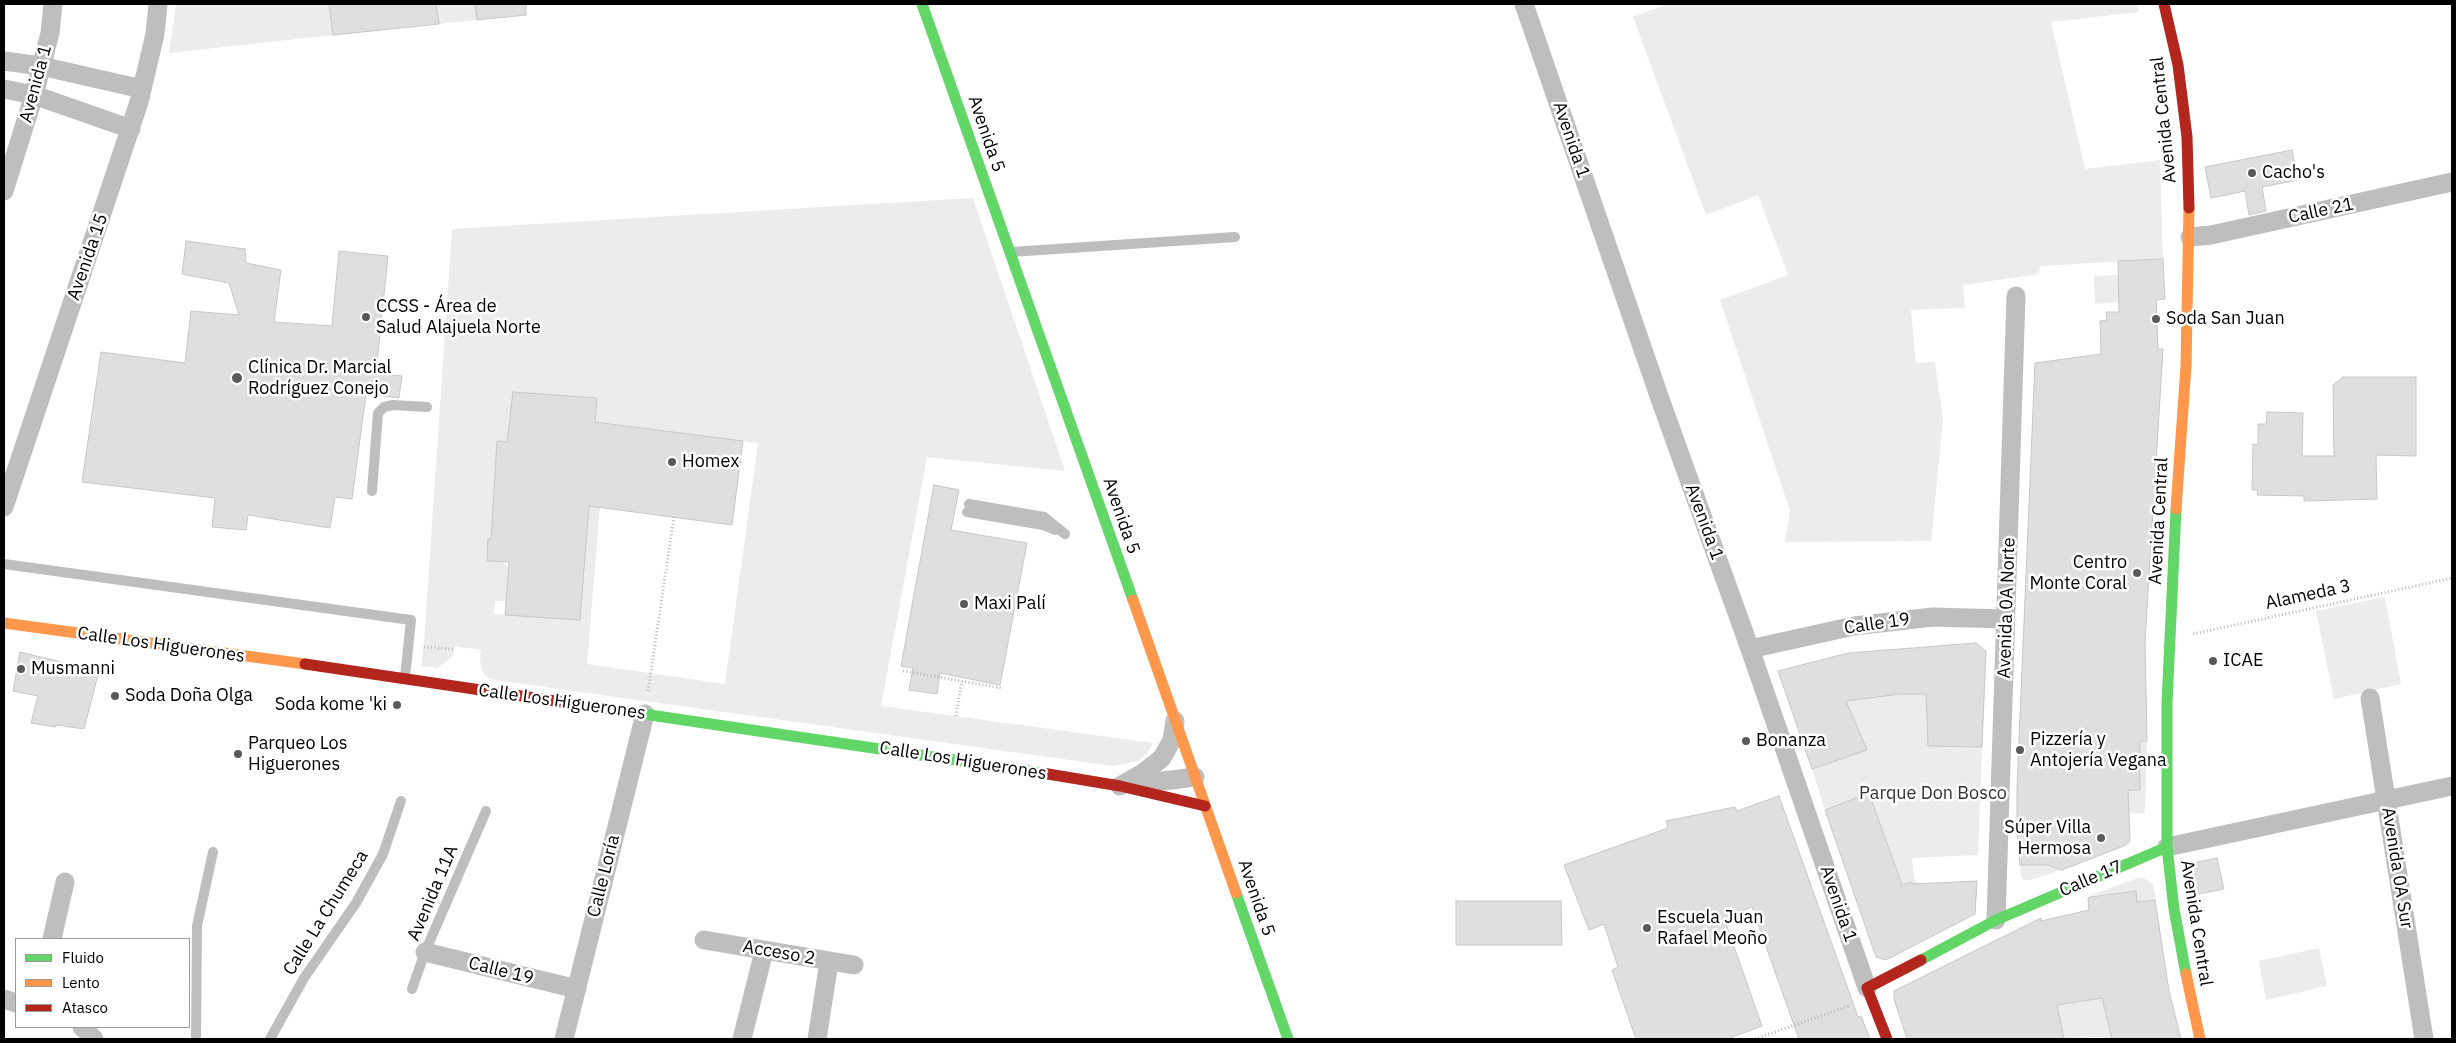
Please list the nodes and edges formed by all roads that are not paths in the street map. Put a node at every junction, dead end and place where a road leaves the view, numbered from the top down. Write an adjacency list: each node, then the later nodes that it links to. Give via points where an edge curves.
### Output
1 (53, 4): 7 (street, Avenida 1)
2 (158, 4): 10 (street, Avenida 15, via 155,34)
3 (922, 4): 16 (street, Avenida 5)
4 (1524, 4): 25 (street, Avenida 1, via 1656,390)
5 (2164, 4): 15 (street, Avenida Central, via 2178,65)
6 (4, 61): 7 (street)
7 (42, 66): 9 (street, Avenida 1); 10 (street)
8 (4, 89): 9 (street)
9 (34, 95): 11 (street); 13 (street, Avenida 1)
10 (141, 96): 11 (street, Avenida 15)
11 (131, 128): 20 (street, Avenida 15)
12 (2452, 182): 15 (street, Calle 21)
13 (4, 191)
14 (1235, 237): 16 (lane)
15 (2190, 237): 37 (street, Avenida Central, via 2167,703)
16 (1010, 252): 29 (street, Avenida 5)
17 (2016, 296): 23 (street, Avenida 0A Norte)
18 (427, 407): 19 (lane, via 393,405 378,413)
19 (372, 491)
20 (4, 507)
21 (968, 508): 21 (lane, via 1044,517 1065,534 1043,525)
22 (4, 564): 26 (lane, via 411,620)
23 (2006, 619): 25 (street, Calle 19, via 1933,617 1854,626); 40 (street, Avenida 0A Norte)
24 (4, 623): 26 (street, Calle Los Higuerones)
25 (1750, 649): 47 (street, Avenida 1)
26 (405, 678): 28 (street, Calle Los Higuerones)
27 (2370, 698): 33 (street, Avenida 0A Sur)
28 (645, 714): 31 (street, Calle Los Higuerones); 49 (street, Calle Loría)
29 (1175, 721): 30 (street, Avenida 5); 31 (street, via 1172,740 1162,758)
30 (1195, 777): 31 (street, Calle Los Higuerones); 35 (street, Avenida 5)
31 (1120, 786): 35 (street, Calle Los Higuerones)
32 (2452, 786): 33 (street, Calle 17)
33 (2386, 800): 37 (street, Calle 17); 60 (street, Avenida 0A Sur)
34 (401, 801): 53 (lane, Calle La Chumeca, via 382,854 356,903 304,978)
35 (1205, 806): 57 (street, Avenida 5)
36 (486, 811): 44 (lane, Avenida 11A)
37 (2167, 847): 40 (street, Calle 17); 59 (street, Avenida Central, via 2176,918)
38 (213, 852): 52 (lane, via 198,926)
39 (65, 882): 41 (street)
40 (1996, 920): 47 (street, Calle 17)
41 (52, 938)
42 (704, 940): 43 (street, Acceso 2)
43 (764, 951): 45 (street, Acceso 2); 55 (street)
44 (425, 952): 48 (lane, Avenida 11A); 49 (street, Calle 19)
45 (829, 962): 46 (street, Acceso 2); 56 (street)
46 (854, 965)
47 (1867, 988): 58 (street, Avenida 1)
48 (412, 989)
49 (576, 989): 54 (street, Calle Loría)
50 (83, 1028): 51 (street)
51 (94, 1039)
52 (196, 1039)
53 (270, 1039)
54 (564, 1039)
55 (742, 1039)
56 (817, 1039)
57 (1288, 1039)
58 (1887, 1039)
59 (2200, 1039)
60 (2424, 1039)

